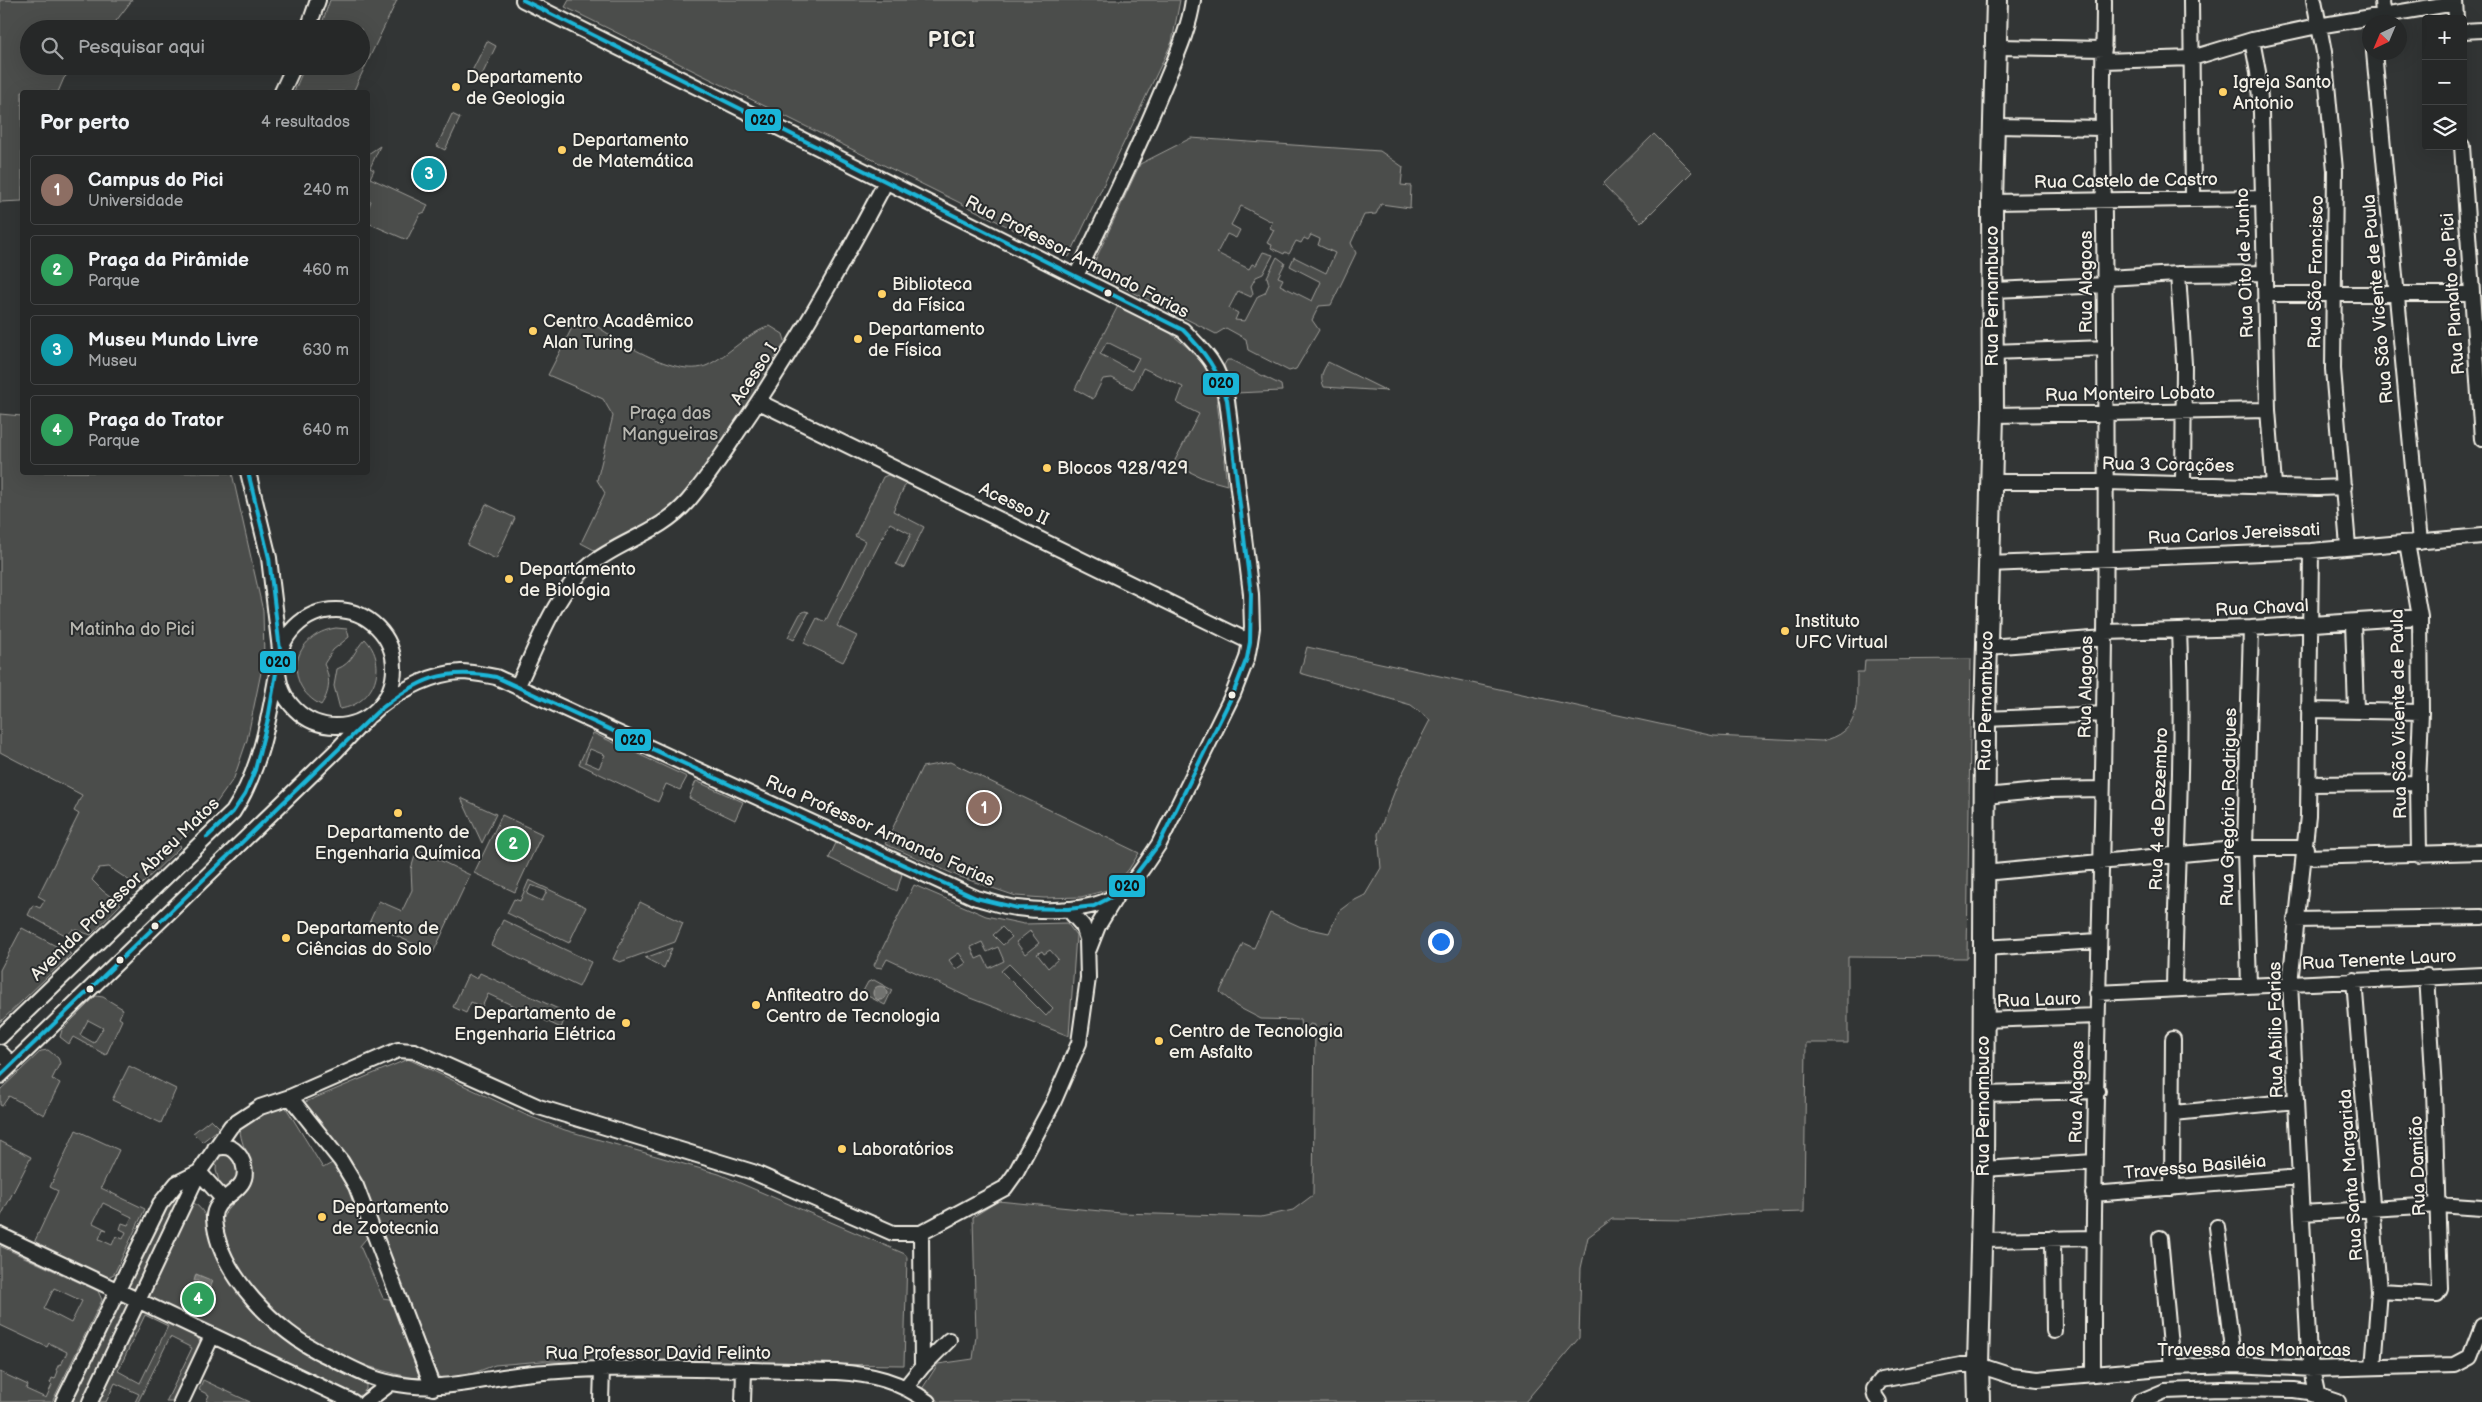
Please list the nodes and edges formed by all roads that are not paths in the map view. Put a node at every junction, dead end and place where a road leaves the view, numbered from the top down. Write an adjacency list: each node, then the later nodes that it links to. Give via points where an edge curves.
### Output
1 (318, 0): 11 (street)
2 (522, 0): 33 (street, Rua Professor Armando Farias)
3 (1193, 0): 33 (street, via 1181,44 1155,109)
4 (1997, 0): 17 (street, Rua Pernambuco)
5 (2104, 0): 18 (street, Rua Alagoas)
6 (2191, 0): 19 (street)
7 (2314, 0): 13 (street, Rua São Francisco)
8 (2455, 1): 9 (street); 10 (street)
9 (2382, 7)
10 (2456, 15)
11 (311, 20)
12 (2362, 21): 13 (street)
13 (2318, 26): 16 (street); 39 (street, Rua São Francisco, via 2324,52 2335,170)
14 (2482, 30): 15 (street)
15 (2467, 31)
16 (2252, 40): 19 (street); 28 (street, Rua Oito de Junho, via 2258,72)
17 (1997, 48): 18 (street); 23 (street, Rua Pernambuco)
18 (2104, 55): 19 (street); 24 (street, Rua Alagoas)
19 (2192, 58): 27 (street)
20 (2375, 60): 36 (street, Rua São Vicente de Paula)
21 (290, 75): 22 (street)
22 (283, 90)
23 (1994, 126): 24 (street); 30 (street, Rua Pernambuco)
24 (2102, 128): 29 (street, Rua Alagoas)
25 (2462, 150): 38 (street, Rua Planalto do Pici)
26 (882, 189): 42 (street, Acesso I, via 811,318)
27 (2193, 197): 28 (street, Rua Castelo de Castro); 29 (street, Rua Castelo de Castro)
28 (2261, 198): 31 (street, Rua Oito de Junho)
29 (2104, 201): 30 (street, Rua Castelo de Castro); 34 (street, Rua Alagoas)
30 (1992, 202): 35 (street, Rua Pernambuco)
31 (2264, 273): 32 (street); 37 (street, Rua Oito de Junho)
32 (2178, 274): 34 (street); 44 (street, via 2184,364)
33 (1076, 276): 66 (street, Rua Professor Armando Farias, via 1183,330 1205,351 1221,375 1227,400 1251,594)
34 (2106, 282): 35 (street); 40 (street, Rua Alagoas)
35 (1994, 290): 41 (street, Rua Pernambuco)
36 (2396, 292): 38 (street); 39 (street); 55 (street, Rua São Vicente de Paula)
37 (2266, 294): 39 (street); 43 (street, Rua Oito de Junho)
38 (2470, 294): 47 (street, Rua Planalto do Pici)
39 (2332, 295): 53 (street, Rua São Francisco, via 2333,369)
40 (2106, 348): 41 (street); 45 (street, Rua Alagoas)
41 (1992, 352): 46 (street, Rua Pernambuco)
42 (760, 402): 66 (street, Acesso II); 70 (street, Acesso I, via 687,502 664,523 590,565 563,594)
43 (2268, 410): 44 (street, Rua Monteiro Lobato); 52 (street, Rua Oito de Junho)
44 (2182, 411): 45 (street, Rua Monteiro Lobato); 51 (street)
45 (2108, 413): 46 (street, Rua Monteiro Lobato); 50 (street, Rua Alagoas)
46 (1993, 415): 49 (street, Rua Pernambuco)
47 (2482, 439)
48 (249, 475): 68 (street, via 269,558)
49 (1991, 482): 50 (street, Rua 3 Corações); 59 (street, Rua Pernambuco)
50 (2107, 482): 51 (street, Rua 3 Corações); 58 (street, Rua Alagoas)
51 (2183, 484): 52 (street, Rua 3 Corações)
52 (2274, 485): 53 (street, Rua 3 Corações)
53 (2344, 487): 56 (street, Rua São Francisco)
54 (2482, 536): 55 (street, Rua Carlos Jereissati)
55 (2413, 543): 56 (street, Rua Carlos Jereissati); 60 (street, Rua São Vicente de Paula)
56 (2348, 546): 57 (street, Rua Carlos Jereissati)
57 (2311, 551): 58 (street, Rua Carlos Jereissati); 62 (street, Rua Abílio Farias)
58 (2106, 559): 59 (street, Rua Carlos Jereissati); 65 (street, Rua Alagoas)
59 (1988, 564): 67 (street, Rua Pernambuco)
60 (2420, 617): 61 (street, Rua Chaval); 74 (street, Rua São Vicente de Paula)
61 (2353, 622): 62 (street, Rua Chaval); 73 (street)
62 (2310, 625): 63 (street, Rua Chaval); 72 (street, Rua Abílio Farias)
63 (2251, 628): 64 (street, Rua Chaval); 82 (street, Rua Gregório Rodrigues)
64 (2179, 630): 65 (street, Rua Chaval); 85 (street, Rua 4 de Dezembro, via 2181,784)
65 (2106, 635): 67 (street, Rua Chaval); 75 (street, Rua Alagoas)
66 (1250, 642): 89 (street, Rua Professor Armando Farias, via 1248,658 1233,694 1158,844 1130,884)
67 (1988, 647): 77 (street, Rua Pernambuco)
68 (280, 650): 69 (street); 71 (street, via 296,626 312,615 330,610 349,612 367,619 386,640 394,666 392,685)
69 (278, 668): 76 (street, via 285,697 298,712 314,722 334,727); 105 (street, Avenida Professor Abreu Matos, via 255,770 245,794 232,812)
70 (517, 687): 71 (street, Rua Professor Armando Farias, via 496,677 461,672 434,678); 90 (street, Rua Professor Armando Farias, via 976,898 1017,908)
71 (382, 705): 76 (street)
72 (2309, 710): 73 (street); 79 (street, Rua Abílio Farias)
73 (2356, 710): 74 (street)
74 (2421, 712): 78 (street, Rua São Vicente de Paula)
75 (2104, 714): 77 (street); 80 (street, Rua Alagoas)
76 (367, 718): 108 (street)
77 (1986, 719): 81 (street, Rua Pernambuco)
78 (2418, 783): 79 (street); 86 (street, Rua São Vicente de Paula)
79 (2308, 784): 83 (street, Rua Abílio Farias)
80 (2102, 789): 81 (street); 87 (street, Rua Alagoas)
81 (1985, 796): 88 (street, Rua Pernambuco)
82 (2246, 848): 83 (street); 85 (street); 100 (street, Rua Gregório Rodrigues)
83 (2305, 852): 86 (street); 92 (street, Rua Abílio Farias)
84 (2482, 852): 86 (street)
85 (2176, 855): 87 (street); 101 (street, Rua 4 de Dezembro)
86 (2419, 855)
87 (2100, 862): 88 (street); 93 (street, Rua Alagoas)
88 (1984, 873): 94 (street, Rua Pernambuco)
89 (1117, 896): 90 (street, Rua Professor Armando Farias, via 1094,906); 95 (street, via 1092,937)
90 (1068, 909): 95 (street, via 1082,926 1087,939)
91 (2482, 917): 92 (street)
92 (2295, 920): 99 (street, Rua Abílio Farias)
93 (2098, 941): 94 (street); 102 (street, Rua Alagoas)
94 (1984, 948): 104 (street, Rua Pernambuco)
95 (1087, 955): 128 (street, via 1088,978 1079,1043 1054,1103 1016,1174 1005,1188)
96 (2482, 975): 97 (street, Rua Tenente Lauro)
97 (2427, 976): 98 (street, Rua Tenente Lauro); 123 (street, Rua Damião)
98 (2354, 980): 99 (street, Rua Tenente Lauro); 124 (street, Rua Santa Margarida)
99 (2290, 983): 100 (street, Rua Tenente Lauro); 113 (street, Rua Abílio Farias)
100 (2249, 986): 101 (street, Rua Tenente Lauro)
101 (2174, 989): 102 (street, Rua Tenente Lauro)
102 (2097, 993): 103 (street, Rua Alagoas)
103 (2097, 1016): 104 (street, Rua Lauro); 110 (street, Rua Alagoas)
104 (1983, 1020): 111 (street, Rua Pernambuco)
105 (0, 1037)
106 (2173, 1040): 114 (street)
107 (0, 1052): 108 (street)
108 (12, 1064): 109 (street)
109 (0, 1076)
110 (2098, 1091): 111 (street); 116 (street, Rua Alagoas)
111 (1982, 1094): 117 (street, Rua Pernambuco)
112 (290, 1098): 115 (street, via 260,1107 242,1118 231,1126); 128 (street, via 398,1050 414,1051 539,1107 753,1172 893,1233); 151 (street, via 341,1161 356,1186)
113 (2296, 1101): 114 (street); 119 (street, Rua Abílio Farias)
114 (2174, 1113): 120 (street)
115 (215, 1148): 118 (street); 122 (street, Rua Professor David Felinto, via 223,1146 234,1150 245,1171 238,1189)
116 (2094, 1162): 117 (street); 121 (street, Rua Alagoas)
117 (1983, 1169): 133 (street, Rua Pernambuco)
118 (199, 1172): 122 (street); 134 (street, via 176,1183 165,1195); 136 (street)
119 (2300, 1177): 120 (street, Travessa Basiléia); 126 (street, Rua Abílio Farias)
120 (2172, 1188): 121 (street, Travessa Basiléia)
121 (2093, 1194): 131 (street, Rua Alagoas)
122 (223, 1199): 150 (street, Rua Professor David Felinto, via 213,1216 217,1242 232,1271 264,1310 311,1349)
123 (2438, 1205): 124 (street); 125 (street); 135 (street, Rua Damião, via 2440,1292)
124 (2371, 1208): 126 (street); 135 (street, Rua Santa Margarida)
125 (2482, 1208)
126 (2302, 1213): 147 (street, Rua Abílio Farias, via 2309,1356)
127 (2217, 1227): 142 (street)
128 (921, 1233): 143 (street)
129 (0, 1235): 134 (street)
130 (2053, 1238): 131 (street); 133 (street); 138 (street)
131 (2093, 1238): 149 (street, Rua Alagoas)
132 (2160, 1238): 144 (street)
133 (1981, 1240): 141 (street, Rua Pernambuco)
134 (118, 1290): 136 (street); 154 (street)
135 (2379, 1291): 145 (street, Rua Santa Margarida)
136 (137, 1300): 139 (street); 155 (street)
137 (2482, 1326): 145 (street, Travessa dos Monarcas, via 2470,1357 2455,1365)
138 (2054, 1331)
139 (212, 1336): 156 (street); 157 (street)
140 (950, 1340): 143 (street)
141 (1978, 1365): 149 (street, Travessa dos Monarcas, via 2025,1378); 162 (street, Travessa dos Monarcas, via 1940,1367 1881,1380 1874,1389); 163 (street, Rua Pernambuco)
142 (2234, 1365): 144 (street, Travessa dos Monarcas); 147 (street, Travessa dos Monarcas)
143 (922, 1367): 152 (street)
144 (2172, 1367): 149 (street, Travessa dos Monarcas)
145 (2373, 1367): 147 (street, Travessa dos Monarcas)
146 (602, 1369): 148 (street, Rua Professor David Felinto); 151 (street, Rua Professor David Felinto, via 526,1374); 159 (street)
147 (2313, 1369): 153 (street, Rua Abílio Farias)
148 (744, 1371): 152 (street, Rua Professor David Felinto, via 863,1374 887,1379); 160 (street)
149 (2093, 1374)
150 (391, 1383): 151 (street, Rua Professor David Felinto); 158 (street)
151 (433, 1388)
152 (905, 1388): 161 (street, Rua Professor David Felinto)
153 (2319, 1399): 164 (street, via 2308,1392 2294,1390 2220,1389 2165,1391); 165 (street)
154 (64, 1402)
155 (90, 1402)
156 (181, 1402)
157 (353, 1402)
158 (366, 1402)
159 (601, 1402)
160 (743, 1402)
161 (928, 1402)
162 (1879, 1402)
163 (1979, 1402)
164 (2139, 1402)
165 (2338, 1402)

